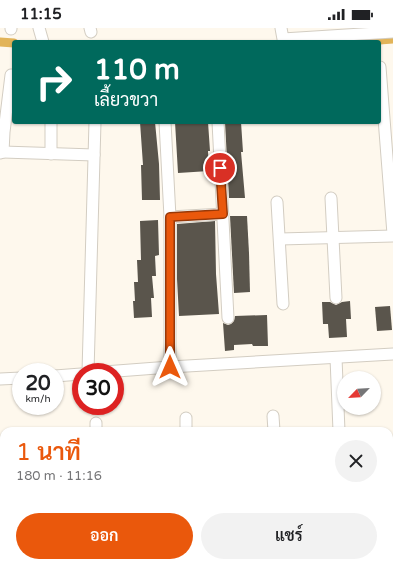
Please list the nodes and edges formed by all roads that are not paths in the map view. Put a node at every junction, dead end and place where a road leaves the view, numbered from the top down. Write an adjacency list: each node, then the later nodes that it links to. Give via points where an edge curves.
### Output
1 (281, 28): 4 (street, via 283,39)
2 (392, 28): 5 (street)
3 (39, 29): 6 (street)
4 (344, 32): 5 (street)
5 (393, 32)
6 (42, 40)
7 (381, 72): 9 (street)
8 (11, 75): 14 (street)
9 (388, 108): 21 (street)
10 (51, 124): 15 (street)
11 (95, 124): 16 (street)
12 (165, 124): 20 (street)
13 (218, 124): 19 (street)
14 (2, 153): 15 (street)
15 (51, 154): 16 (street)
16 (94, 155): 29 (street)
17 (331, 198): 22 (street)
18 (277, 202): 23 (street)
19 (223, 214): 20 (street); 26 (street)
20 (170, 217): 30 (street)
21 (393, 235): 22 (street)
22 (333, 238): 23 (street); 24 (street)
23 (280, 239): 25 (street)
24 (336, 298)
25 (283, 304)
26 (228, 318)
27 (393, 354): 28 (street)
28 (336, 358): 30 (street); 38 (street)
29 (88, 363)
30 (170, 367): 31 (street)
31 (124, 370)
32 (12, 378): 33 (street)
33 (0, 379)
34 (273, 416): 37 (street)
35 (186, 418): 36 (street)
36 (186, 427)
37 (274, 427)
38 (339, 427)

